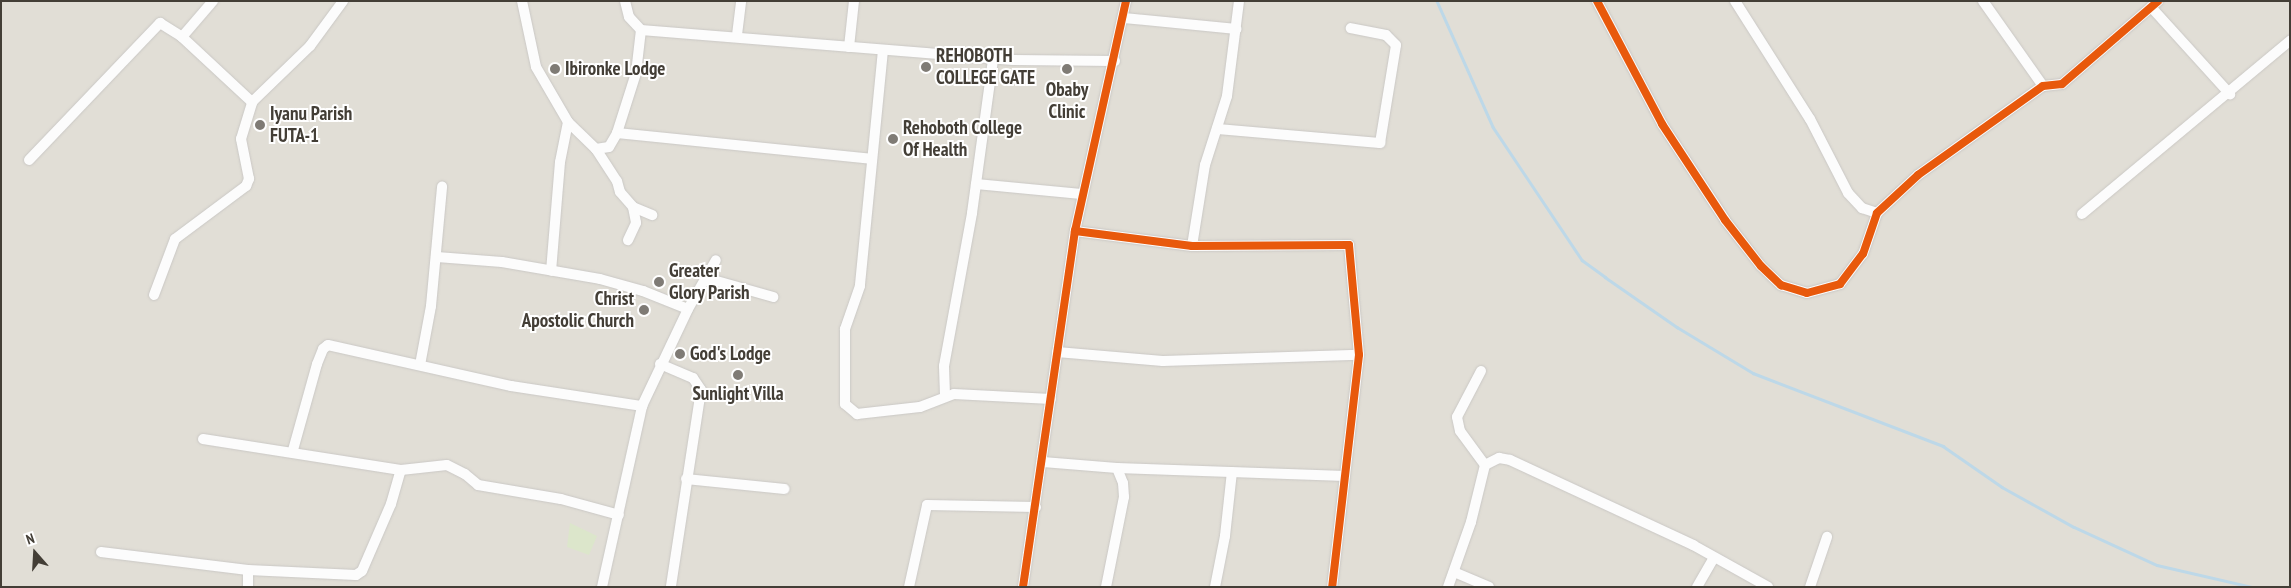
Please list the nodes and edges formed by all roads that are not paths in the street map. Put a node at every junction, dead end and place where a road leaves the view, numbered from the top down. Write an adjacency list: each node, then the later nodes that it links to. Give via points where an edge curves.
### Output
1 (213, 1): 18 (street)
2 (343, 1): 26 (street, via 310,46)
3 (522, 1): 27 (street, via 536,67)
4 (625, 1): 16 (street, via 629,17)
5 (741, 1): 17 (street)
6 (854, 1): 20 (street)
7 (1126, 1): 13 (street)
8 (1239, 1): 15 (street)
9 (1598, 1): 37 (street, via 1662,124 1700,185 1761,266 1781,285 1807,293 1840,284 1863,254)
10 (1734, 1): 37 (street, via 1810,119 1848,193 1862,208)
11 (1983, 1): 24 (street)
12 (2154, 4): 24 (street, via 2062,84); 25 (street)
13 (1124, 18): 15 (street); 23 (street)
14 (1351, 28): 28 (street, via 1386,35 1396,45 1380,143)
15 (1236, 29): 28 (street, via 1227,96)
16 (641, 30): 17 (street); 29 (street, via 636,72)
17 (737, 35): 20 (street)
18 (182, 37): 26 (street); 32 (street, via 164,24 155,25)
19 (2290, 42): 25 (street)
20 (849, 47): 21 (street)
21 (883, 50): 22 (street); 31 (street)
22 (993, 59): 23 (street); 33 (street)
23 (1115, 60): 35 (street)
24 (2043, 86): 37 (street, via 1946,152)
25 (2230, 94): 38 (street)
26 (252, 102): 47 (street, via 241,139 249,179 246,186 176,240 166,257)
27 (568, 122): 30 (street); 45 (street, via 560,162)
28 (1217, 129): 42 (street, via 1205,165)
29 (617, 133): 30 (street, via 609,147); 31 (street)
30 (596, 149): 36 (street, via 620,192)
31 (871, 159): 55 (street, via 860,286 846,329 845,404 857,414 898,412 920,407)
32 (29, 160)
33 (976, 184): 35 (street); 55 (street, via 944,366)
34 (442, 187): 43 (street)
35 (1082, 194): 40 (street)
36 (634, 207): 39 (street); 41 (street, via 636,223)
37 (1877, 213)
38 (2082, 214)
39 (652, 215)
40 (1075, 231): 42 (street); 50 (street)
41 (628, 240)
42 (1192, 246): 51 (street, via 1349,245)
43 (437, 257): 45 (street, via 502,262); 53 (street)
44 (716, 260): 46 (street)
45 (551, 272): 49 (street, via 609,282)
46 (706, 278): 48 (street); 49 (street)
47 (154, 295)
48 (773, 297)
49 (688, 310): 52 (street)
50 (1058, 352): 51 (street, via 1163,361); 56 (street)
51 (1359, 355): 65 (street)
52 (660, 364): 57 (street); 66 (street, via 693,378 701,390)
53 (420, 365): 57 (street, via 511,386); 59 (street, via 332,344 326,346)
54 (1482, 371): 61 (street, via 1457,417 1460,431)
55 (945, 394): 56 (street)
56 (1051, 399): 60 (street)
57 (642, 406): 69 (street)
58 (203, 439): 59 (street)
59 (293, 450): 63 (street)
60 (1043, 462): 62 (street); 68 (street)
61 (1485, 465): 72 (street, via 1494,458 1510,460 1694,544); 74 (street)
62 (1117, 468): 64 (street); 80 (street, via 1124,497)
63 (401, 470): 69 (street, via 447,466 460,471 478,485 561,499); 73 (street, via 391,504 359,573 336,576)
64 (1232, 472): 65 (street); 81 (street)
65 (1345, 476): 82 (street)
66 (686, 479): 67 (street); 77 (street)
67 (784, 489)
68 (1036, 507): 78 (street, via 927,505); 79 (street)
69 (619, 515): 76 (street)
70 (1827, 537): 87 (street)
71 (102, 552): 73 (street)
72 (1714, 557): 85 (street); 86 (street)
73 (248, 570): 75 (street)
74 (1454, 572): 83 (street); 84 (street)
75 (248, 587)
76 (602, 587)
77 (670, 587)
78 (909, 587)
79 (1023, 587)
80 (1106, 587)
81 (1215, 587)
82 (1332, 587)
83 (1448, 587)
84 (1489, 587)
85 (1697, 587)
86 (1768, 587)
87 (1810, 587)

